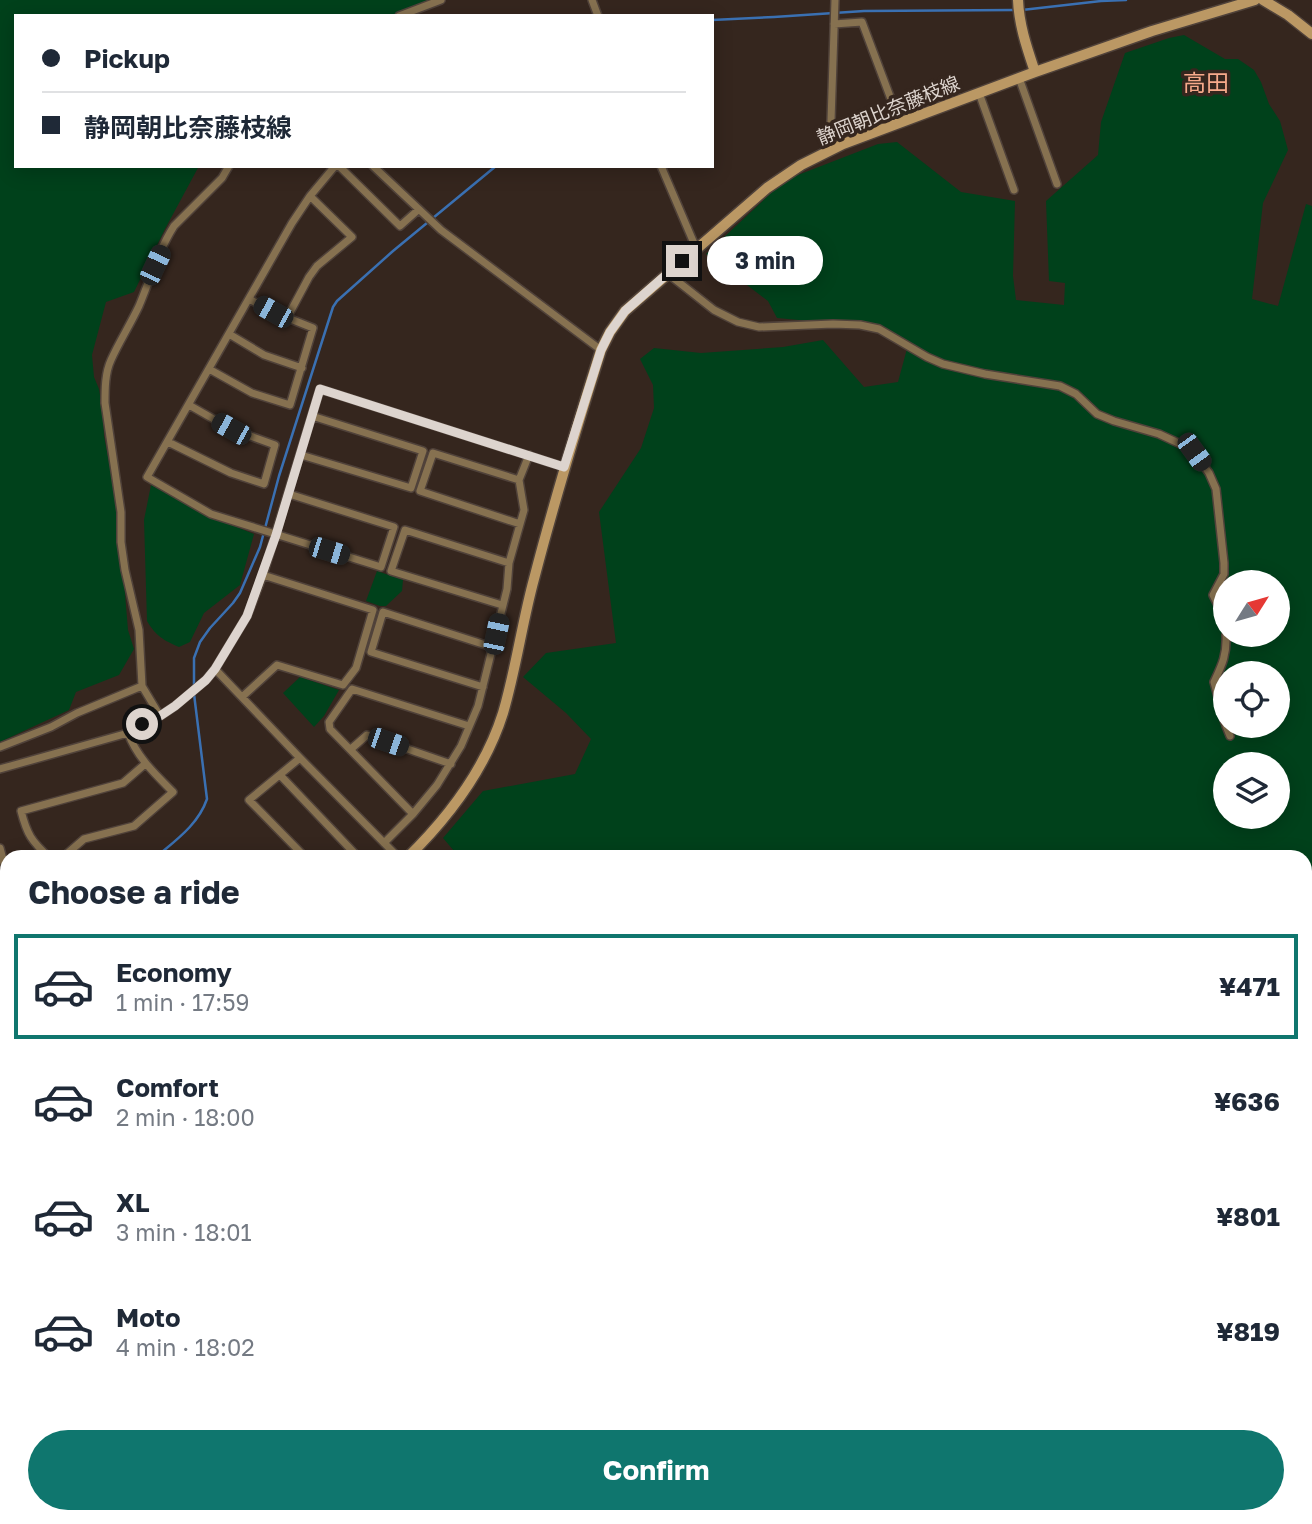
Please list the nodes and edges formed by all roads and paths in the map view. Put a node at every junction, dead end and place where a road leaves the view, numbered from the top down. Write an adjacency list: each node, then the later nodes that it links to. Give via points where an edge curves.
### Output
1 (441, 0): 6 (street)
2 (835, 0): 7 (street)
3 (1263, 0): 8 (main road)
4 (1018, 1): 9 (main road)
5 (1250, 1): 9 (main road, 静岡朝比奈藤枝線)
6 (404, 14)
7 (835, 20): 12 (street, via 862,22); 13 (street)
8 (1312, 34)
9 (1035, 72): 10 (main road, 静岡朝比奈藤枝線)
10 (1019, 78): 11 (main road, 静岡朝比奈藤枝線); 19 (street)
11 (979, 93): 12 (main road, 静岡朝比奈藤枝線); 20 (street)
12 (900, 123): 13 (main road, 静岡朝比奈藤枝線)
13 (830, 150): 23 (main road, 静岡朝比奈藤枝線, via 767,188)
14 (228, 168): 47 (street, via 170,233 110,362 105,387 121,542 139,630)
15 (335, 168): 21 (street)
16 (339, 168): 22 (street, via 400,226)
17 (375, 168): 22 (street)
18 (662, 168): 23 (street)
19 (1057, 184)
20 (1014, 190)
21 (310, 196): 25 (street); 26 (street, via 352,237 317,266)
22 (418, 210): 28 (street)
23 (696, 248): 24 (main road, 静岡朝比奈藤枝線)
24 (667, 274): 28 (main road, 静岡朝比奈藤枝線, via 625,311); 42 (street, via 714,310 738,321 758,327 833,324 879,329 943,364 1060,386 1097,414 1187,447 1209,473 1218,498)
25 (249, 299): 26 (street); 27 (street)
26 (287, 318): 29 (street, via 313,328)
27 (229, 334): 29 (street, via 264,355); 30 (street)
28 (601, 350): 36 (main road, 静岡朝比奈藤枝線)
29 (302, 368): 30 (street, via 290,405 252,393)
30 (209, 369): 31 (street)
31 (190, 405): 33 (street); 33 (street, via 231,429 275,445 264,484)
32 (312, 416): 34 (street); 34 (street, via 423,450 411,488); 35 (street, via 320,389)
33 (168, 442): 40 (street, via 147,477 211,514)
34 (301, 455): 38 (street)
35 (529, 455): 36 (street); 37 (street)
36 (564, 467): 67 (main road, 静岡朝比奈藤枝線, via 495,735 445,819)
37 (520, 480): 39 (street); 39 (street, via 433,453 420,491)
38 (289, 494): 40 (street); 40 (street, via 394,527 382,567)
39 (520, 524): 41 (street)
40 (276, 535): 43 (street)
41 (509, 563): 44 (street); 44 (street, via 405,530 391,571)
42 (1224, 570)
43 (263, 575): 46 (street, via 247,616); 49 (street, via 373,610 356,668 343,685 277,665)
44 (502, 605): 45 (street)
45 (492, 647): 48 (street); 48 (street, via 383,612 371,652)
46 (215, 669): 49 (street); 50 (street)
47 (142, 686): 50 (street); 53 (street)
48 (483, 687): 51 (street)
49 (242, 698): 55 (street)
50 (160, 716): 52 (street)
51 (469, 726): 54 (street, via 352,689 329,722 330,729); 57 (street)
52 (128, 733): 56 (street); 58 (street)
53 (0, 747)
54 (351, 749): 57 (street, via 367,735); 60 (street)
55 (300, 758): 59 (street); 61 (street)
56 (145, 764): 62 (street, via 123,783 21,811 27,833); 63 (street, via 173,792 134,826 84,839)
57 (451, 764): 60 (street)
58 (0, 768)
59 (280, 775): 64 (street, via 249,800); 65 (street)
60 (414, 814): 61 (street)
61 (384, 842): 66 (street)
62 (41, 850)
63 (71, 850)
64 (298, 850)
65 (351, 850)
66 (392, 850)
67 (415, 850)

